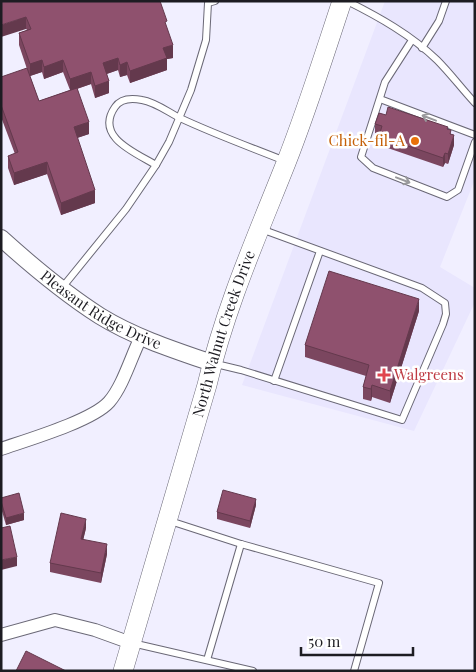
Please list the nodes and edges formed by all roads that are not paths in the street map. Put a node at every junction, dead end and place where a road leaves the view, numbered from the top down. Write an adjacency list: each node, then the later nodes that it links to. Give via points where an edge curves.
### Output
1 (342, 1): 12 (main road, North Walnut Creek Drive)
2 (347, 1): 5 (lane, via 379,17)
3 (446, 1): 6 (lane)
4 (210, 2): 9 (lane, via 206,40)
5 (412, 40): 6 (lane); 7 (lane, via 385,82)
6 (422, 48): 8 (lane)
7 (380, 99): 10 (lane, one-way to 7); 11 (lane, one-way to 11, via 361,157 373,168 447,197 458,190)
8 (475, 103)
9 (180, 118): 12 (lane); 13 (lane); 13 (lane, via 144,100 128,98 117,103 111,112 112,134 120,144)
10 (475, 135)
11 (475, 142)
12 (286, 162): 14 (main road, North Walnut Creek Drive)
13 (156, 165): 17 (lane, via 126,209)
14 (259, 228): 16 (lane); 19 (main road, North Walnut Creek Drive)
15 (1, 238): 17 (street, Pleasant Ridge Drive)
16 (320, 251): 20 (lane); 20 (lane, via 422,288 445,303 443,324 402,420)
17 (61, 289): 18 (street, Pleasant Ridge Drive, via 101,317)
18 (141, 337): 19 (street, Pleasant Ridge Drive); 21 (street, via 118,388 109,402 94,415)
19 (212, 363): 20 (lane); 22 (main road, North Walnut Creek Drive)
20 (274, 381)
21 (1, 450)
22 (166, 520): 23 (lane); 25 (main road, North Walnut Creek Drive)
23 (241, 544): 26 (lane); 29 (lane, via 379,584)
24 (1, 635): 25 (street, via 55,620)
25 (131, 643): 26 (lane); 27 (main road, North Walnut Creek Drive)
26 (207, 660): 28 (lane)
27 (123, 671)
28 (254, 671)
29 (354, 671)

